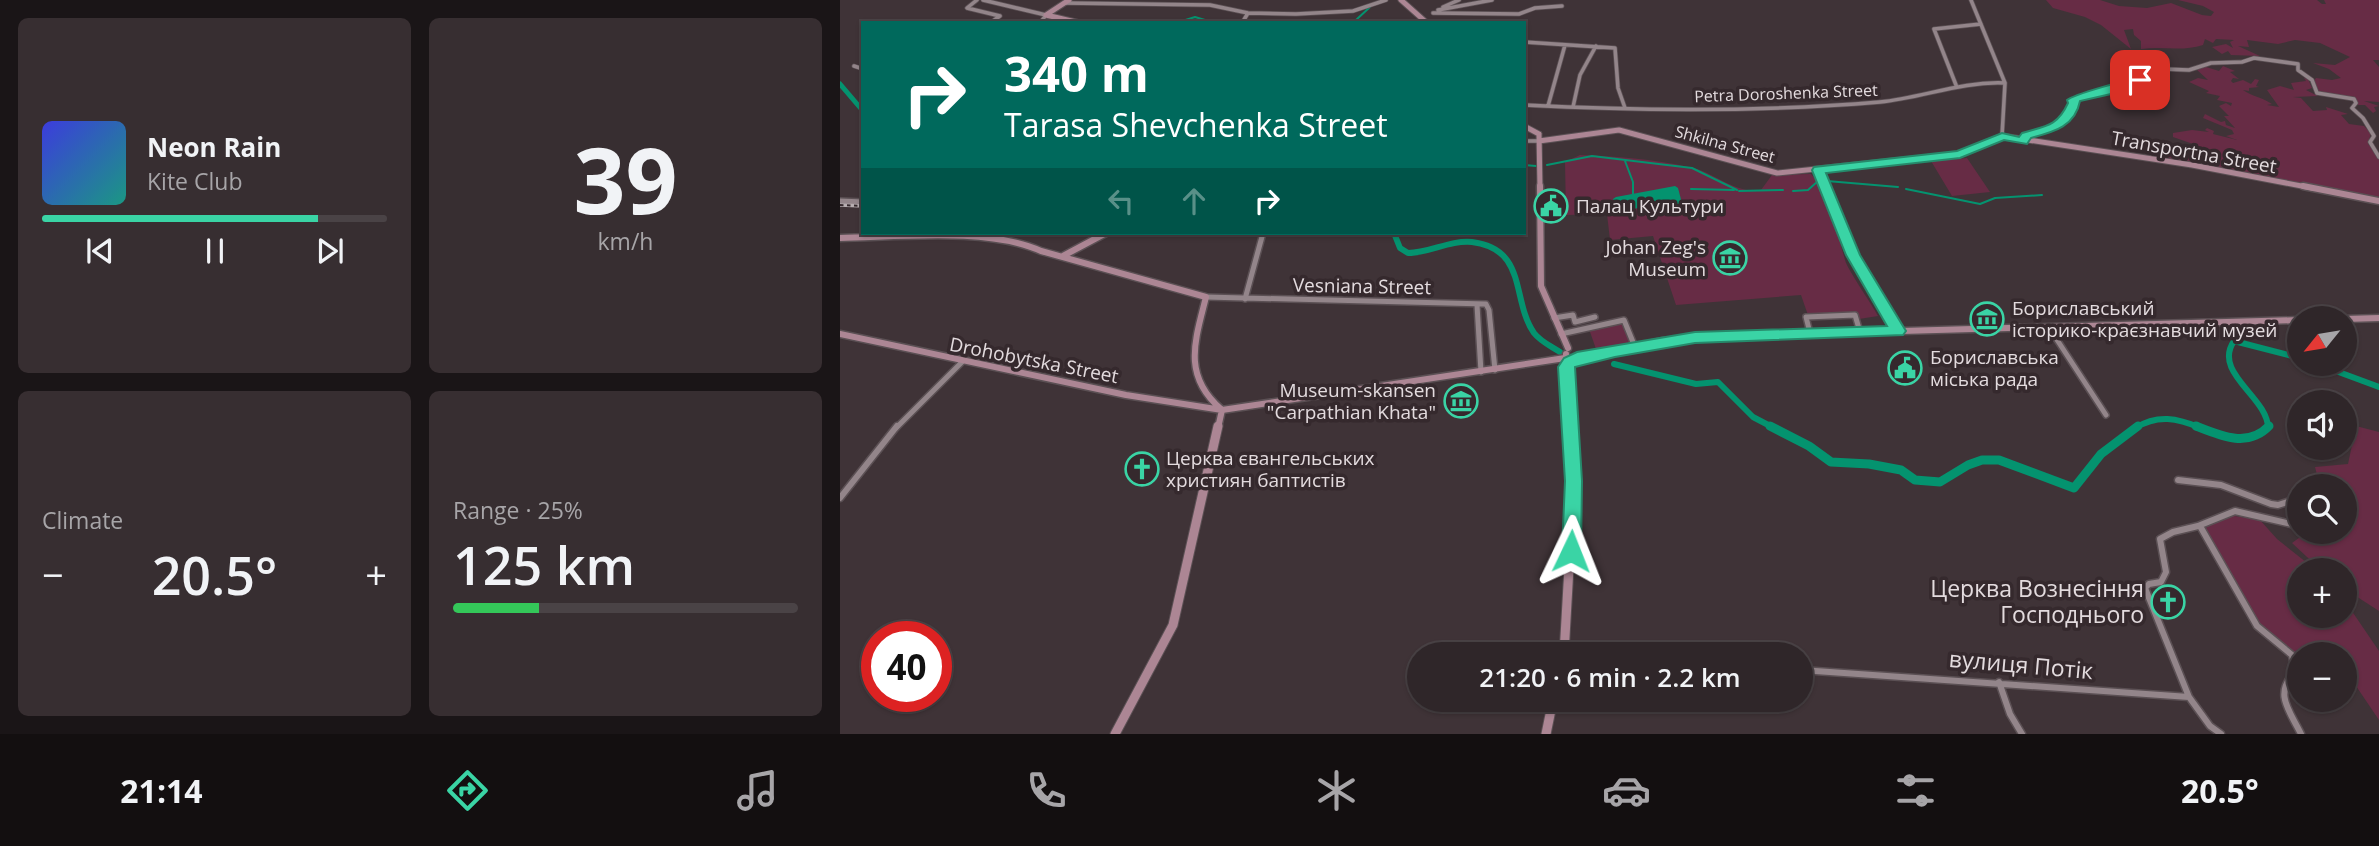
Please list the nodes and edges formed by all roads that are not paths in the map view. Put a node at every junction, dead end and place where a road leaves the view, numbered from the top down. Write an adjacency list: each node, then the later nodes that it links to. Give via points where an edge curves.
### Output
1 (977, 0): 17 (street, via 967,8 1000,16)
2 (983, 0): 15 (street)
3 (1216, 0): 10 (street)
4 (1386, 0): 14 (street, via 1353,11)
5 (1401, 0): 16 (main road)
6 (1459, 0): 12 (street)
7 (1492, 0): 12 (street)
8 (1971, 0): 23 (street)
9 (1067, 2): 10 (street); 15 (main road)
10 (1210, 5): 13 (street)
11 (1562, 6): 12 (street, via 1518,14)
12 (1435, 11): 16 (street)
13 (1248, 13): 14 (street); 20 (street)
14 (1296, 14): 21 (street)
15 (1046, 15): 18 (street); 19 (main road)
16 (1423, 18): 22 (main road)
17 (993, 21)
18 (1042, 21)
19 (1065, 21)
20 (1243, 21)
21 (1292, 21)
22 (1425, 21)
23 (1981, 24): 30 (street); 31 (street, via 1934,29)
24 (1527, 42): 25 (street)
25 (1564, 45): 26 (street); 33 (street)
26 (1596, 46): 27 (street); 34 (street, via 1583,65)
27 (1615, 48): 35 (street, via 1618,88)
28 (854, 66): 29 (street)
29 (861, 68)
30 (2005, 83): 31 (street, Petra Doroshenka Street); 37 (street)
31 (1956, 85): 35 (street, Petra Doroshenka Street, via 1884,101 1761,109)
32 (1526, 105): 33 (street, Petra Doroshenka Street)
33 (1548, 106): 34 (street, Petra Doroshenka Street)
34 (1573, 107): 35 (street, Petra Doroshenka Street)
35 (1625, 108)
36 (1526, 127): 38 (main road)
37 (2002, 136): 40 (main road, Transportna Street); 42 (main road, Shkilna Street, via 1960,154)
38 (1539, 137): 39 (street); 42 (main road, Shkilna Street, via 1619,130 1766,172); 55 (main road, via 1539,273)
39 (1526, 140)
40 (2023, 141): 41 (street, via 2057,127 2079,97 2107,92 2164,69 2253,58 2298,64 2317,93 2356,101 2352,108 2372,131 2370,142); 44 (main road, Transportna Street, via 2192,165)
41 (2379, 157)
42 (1819, 170): 61 (street, via 1853,255)
43 (840, 201): 45 (street)
44 (2379, 201)
45 (861, 202)
46 (938, 235): 50 (main road)
47 (970, 235): 51 (main road, via 1024,243)
48 (1102, 235): 51 (main road)
49 (1262, 235): 53 (street)
50 (840, 239)
51 (1063, 256): 52 (main road)
52 (1206, 297): 53 (street, Vesniana Street); 71 (main road, via 1194,339 1198,382)
53 (1245, 299): 54 (street, Vesniana Street)
54 (1477, 305): 69 (street, via 1486,304 1489,310); 70 (street)
55 (1554, 317): 56 (street, via 1569,314 1575,322); 65 (main road)
56 (1595, 317)
57 (2379, 318): 58 (main road)
58 (2357, 319)
59 (2287, 320): 61 (main road, Drohobytska Street)
60 (2050, 329): 74 (street)
61 (1898, 331): 62 (main road, Drohobytska Street)
62 (1860, 332): 63 (main road, Drohobytska Street); 63 (street, via 1855,315 1806,317)
63 (1810, 333): 66 (main road, Drohobytska Street, via 1695,337)
64 (840, 334): 68 (main road, Drohobytska Street)
65 (1561, 334): 66 (street, via 1624,320); 67 (main road)
66 (1634, 347): 67 (main road, Drohobytska Street)
67 (1568, 357): 69 (main road, Drohobytska Street); 80 (main road, via 1574,481)
68 (962, 362): 72 (main road, Drohobytska Street); 76 (street, via 899,424)
69 (1495, 370): 70 (main road, Drohobytska Street)
70 (1481, 372): 73 (main road, Drohobytska Street)
71 (1205, 394): 72 (main road); 73 (main road)
72 (1192, 407): 73 (main road, Drohobytska Street)
73 (1222, 410): 85 (main road, via 1173,625)
74 (2106, 415)
75 (2178, 480): 77 (street, via 2221,485 2271,504)
76 (840, 498)
77 (2287, 503)
78 (2287, 523): 79 (street, via 2235,511)
79 (2200, 526): 83 (street, via 2162,536 2165,576 2145,588); 89 (street, via 2257,626 2292,655 2295,672 2285,682 2283,696)
80 (1565, 642)
81 (1813, 671): 82 (street, вулиця Потік)
82 (1999, 682): 83 (street, вулиця Потік); 87 (street)
83 (2189, 696): 88 (street)
84 (1551, 712): 86 (main road)
85 (1115, 734)
86 (1546, 734)
87 (2022, 734)
88 (2221, 734)
89 (2301, 734)

